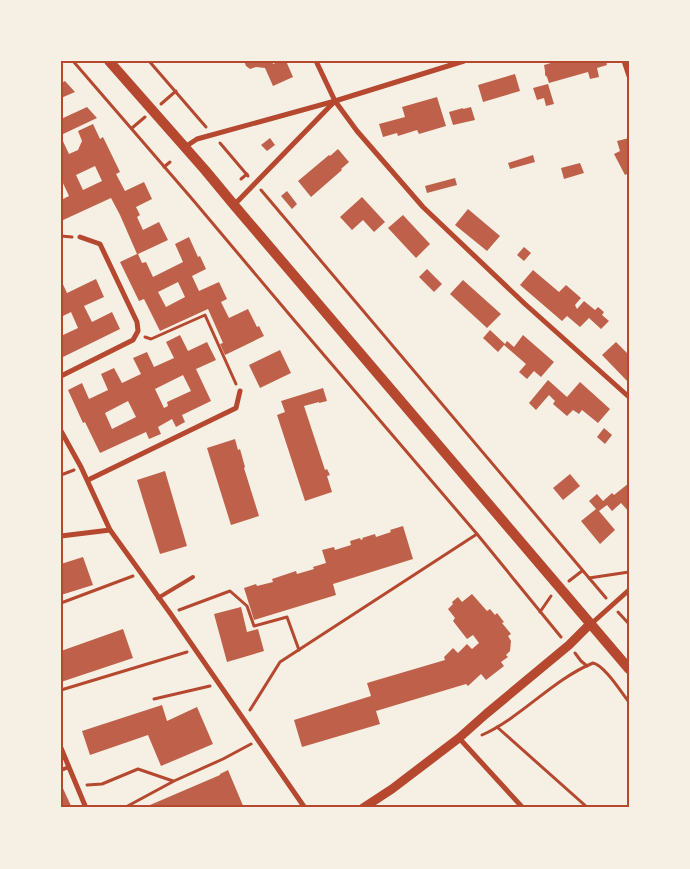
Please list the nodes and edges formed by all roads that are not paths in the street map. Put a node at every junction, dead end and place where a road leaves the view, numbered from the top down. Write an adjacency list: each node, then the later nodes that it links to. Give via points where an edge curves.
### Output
1 (109, 61): 7 (main road)
2 (316, 61): 6 (street)
3 (464, 61): 6 (street)
4 (624, 61): 5 (street)
5 (629, 76)
6 (335, 100): 7 (street, via 197,138); 8 (street); 12 (street, via 423,207)
7 (185, 148): 8 (main road)
8 (234, 205): 20 (main road)
9 (80, 237): 10 (street, via 100,244 137,322 137,335 134,340)
10 (61, 376)
11 (240, 391): 14 (street, via 236,408)
12 (629, 397)
13 (61, 431): 14 (street)
14 (88, 480): 15 (street)
15 (110, 530): 16 (street); 19 (street)
16 (61, 536)
17 (193, 577): 19 (lane)
18 (629, 590): 20 (street)
19 (158, 598): 27 (street)
20 (590, 624): 21 (main road); 22 (street)
21 (629, 670)
22 (459, 738): 28 (street); 29 (street)
23 (61, 748): 24 (street)
24 (69, 767): 25 (lane); 26 (street)
25 (61, 770)
26 (86, 808)
27 (305, 808)
28 (363, 808)
29 (523, 808)

